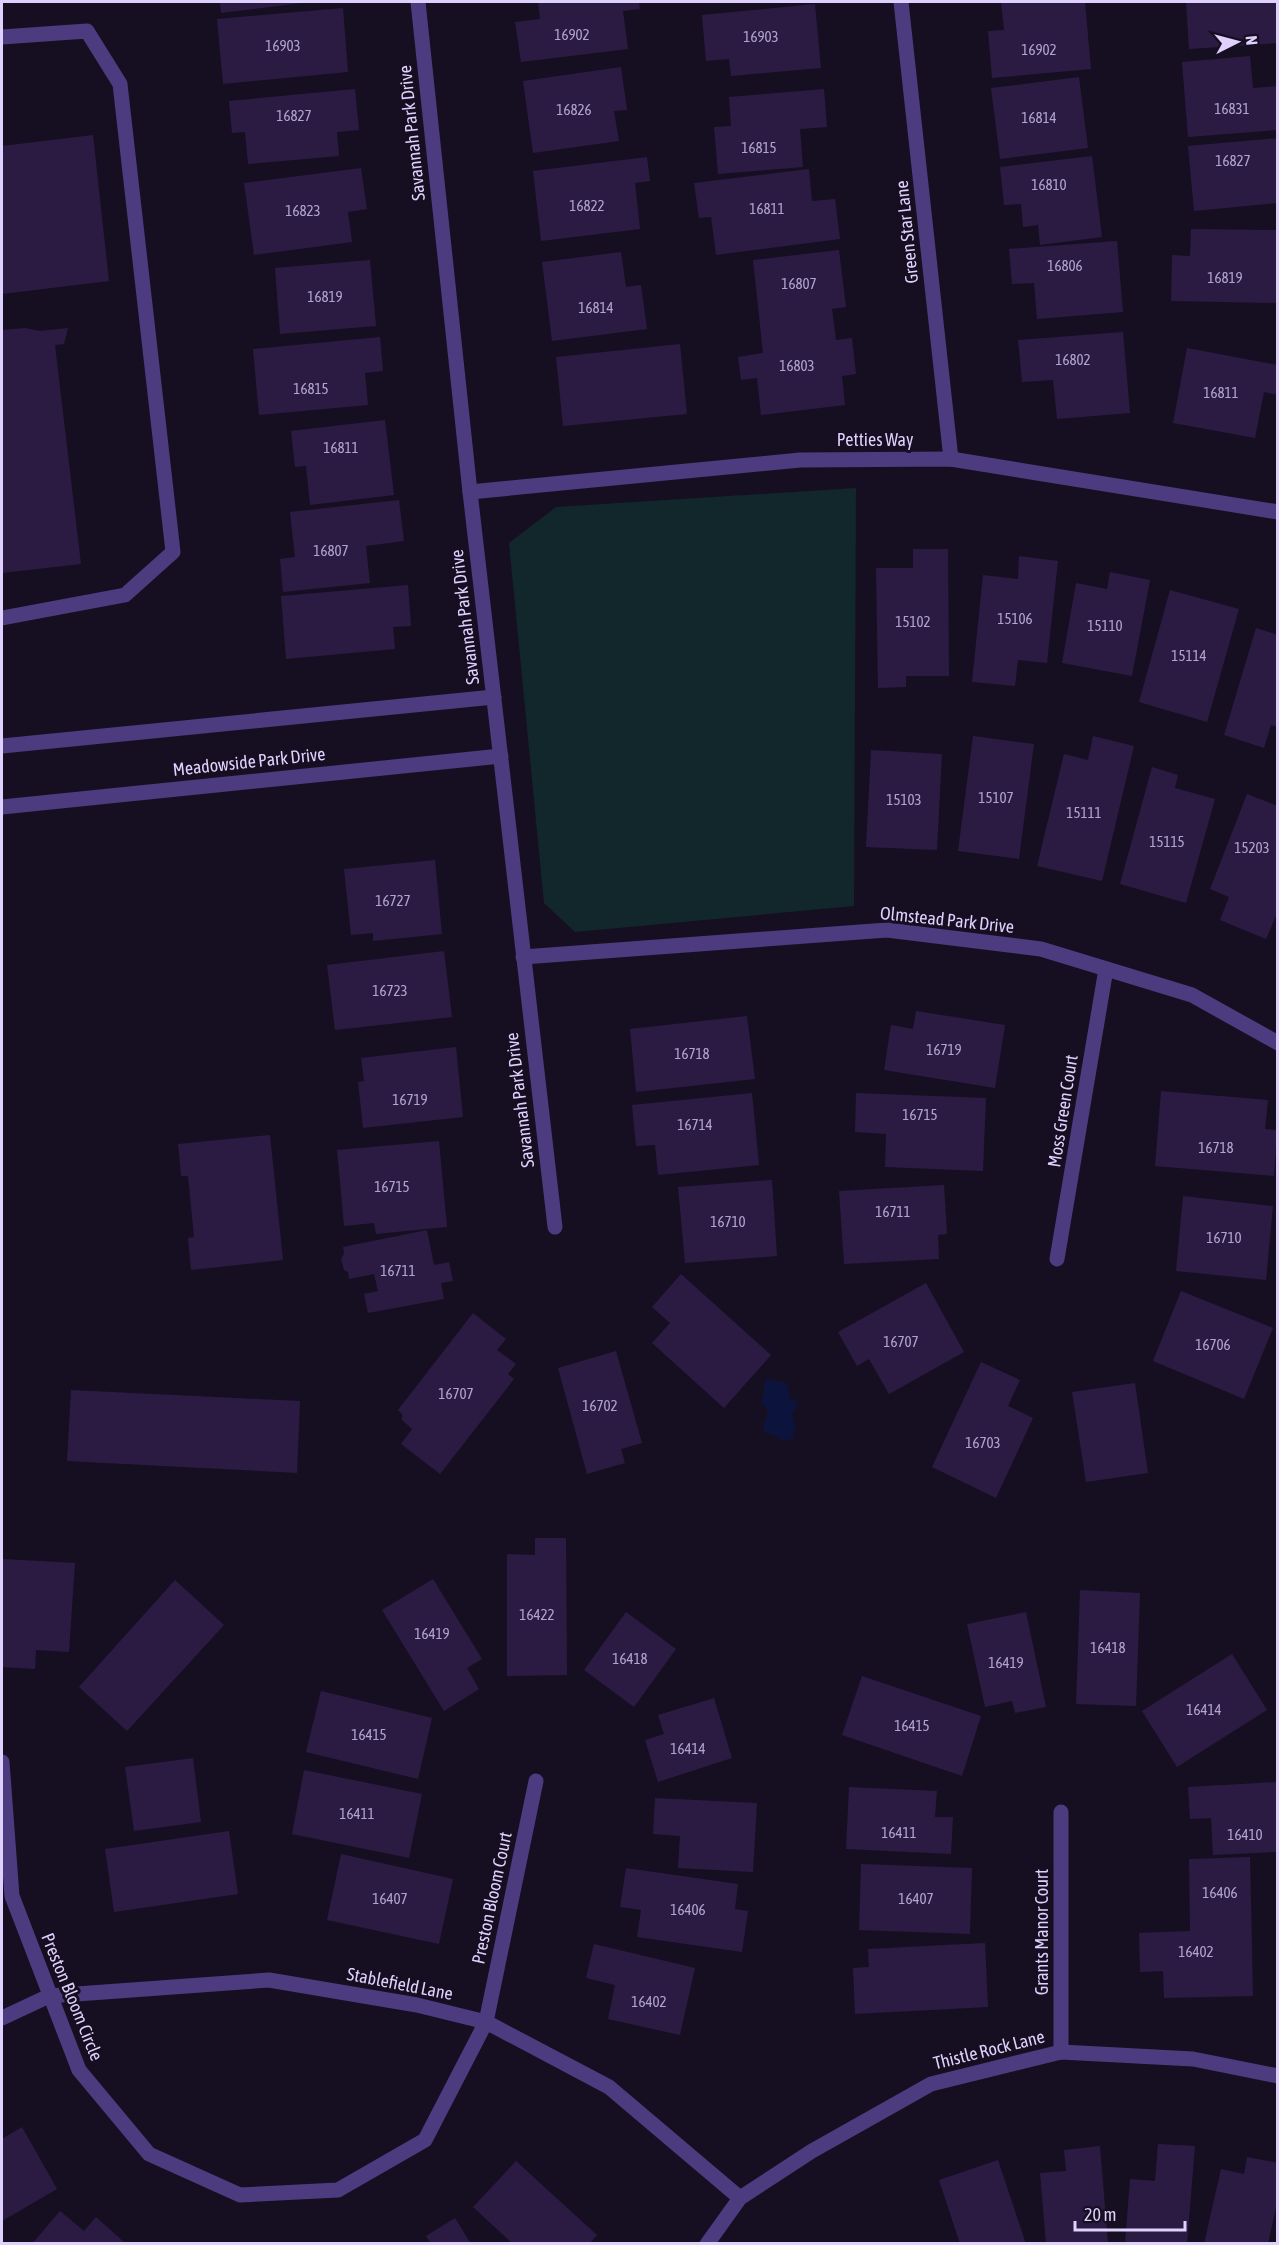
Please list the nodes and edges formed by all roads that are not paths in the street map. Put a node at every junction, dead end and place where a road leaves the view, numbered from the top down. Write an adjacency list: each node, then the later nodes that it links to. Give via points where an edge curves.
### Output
1 (418, 2): 5 (street, Savannah Park Drive)
2 (901, 2): 4 (street, Green Star Lane)
3 (2, 37): 7 (street, via 87,31 120,84 173,552 125,595)
4 (951, 459): 5 (street, Petties Way, via 800,460); 6 (street, Petties Way)
5 (470, 492): 8 (street, Savannah Park Drive)
6 (1278, 512)
7 (2, 618)
8 (494, 697): 9 (street); 10 (street, Savannah Park Drive)
9 (2, 746)
10 (501, 756): 11 (street, Meadowside Park Drive); 12 (street, Savannah Park Drive)
11 (2, 807)
12 (523, 957): 13 (street, Olmstead Park Drive, via 887,930 1041,949); 15 (street, Savannah Park Drive)
13 (1106, 969): 14 (street, Olmstead Park Drive, via 1192,995); 16 (street, Moss Green Court)
14 (1278, 1043)
15 (555, 1227)
16 (1058, 1259)
17 (2, 1762): 20 (street, Preston Bloom Circle, via 12,1896)
18 (536, 1780): 22 (street, Preston Bloom Court)
19 (1061, 1812): 23 (street, Grants Manor Court)
20 (49, 1996): 21 (street, Stablefield Lane); 22 (street, Stablefield Lane, via 268,1980 417,2005); 22 (street, Preston Bloom Circle, via 78,2070 149,2154 240,2195 338,2190 425,2140)
21 (2, 2018)
22 (486, 2022): 25 (street, Stablefield Lane, via 609,2087)
23 (1061, 2052): 24 (street, Thistle Rock Lane, via 1193,2059); 25 (street, Thistle Rock Lane, via 931,2084 812,2151)
24 (1278, 2076)
25 (740, 2198): 26 (street)
26 (707, 2244)

